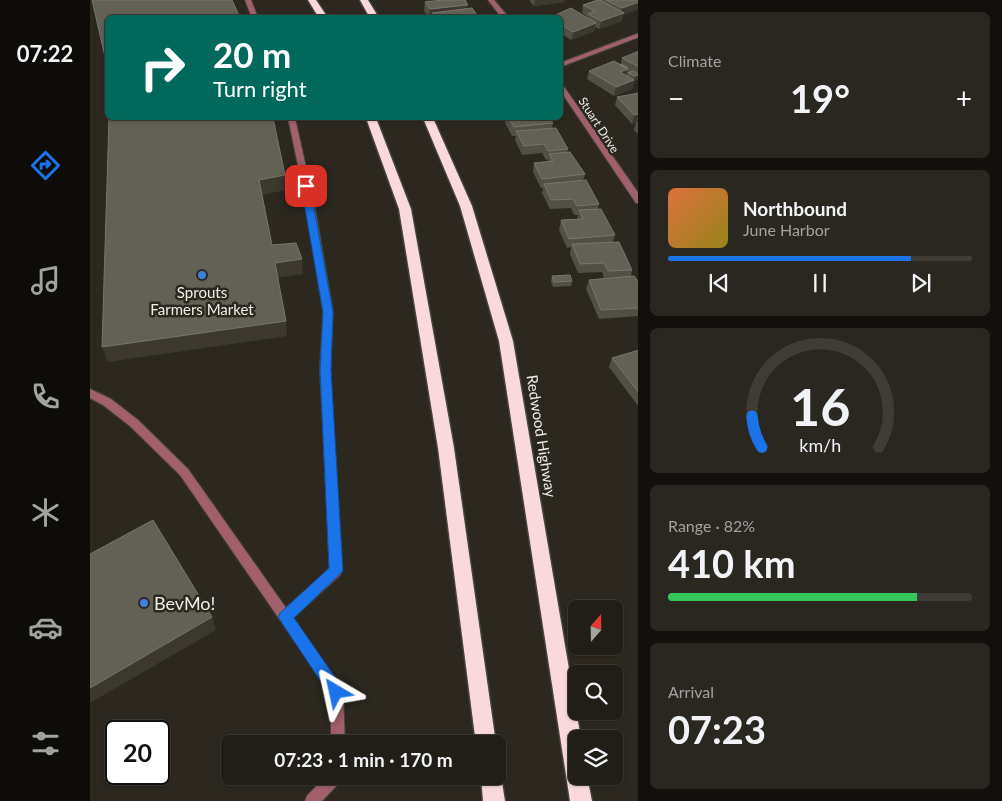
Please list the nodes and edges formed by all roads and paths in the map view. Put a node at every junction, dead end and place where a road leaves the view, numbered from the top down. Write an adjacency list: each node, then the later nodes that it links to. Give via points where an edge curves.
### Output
1 (248, 0): 5 (street)
2 (312, 0): 6 (highway)
3 (364, 0): 7 (highway)
4 (491, 0): 8 (street)
5 (254, 15)
6 (322, 15)
7 (373, 15)
8 (504, 15)
9 (638, 35): 10 (street)
10 (563, 64)
11 (563, 89): 15 (street, Stuart Drive)
12 (291, 120): 17 (street, via 310,203 328,312 326,370 336,571)
13 (372, 120): 20 (highway, via 405,209 446,448)
14 (429, 120): 18 (highway, Redwood Highway, via 466,206 506,341)
15 (638, 200)
16 (90, 393): 17 (street, via 134,423 184,472)
17 (285, 617): 19 (street, via 336,692)
18 (569, 730)
19 (338, 735)
20 (485, 735)
21 (327, 785): 24 (street)
22 (492, 785): 25 (highway)
23 (578, 785): 26 (highway)
24 (312, 801)
25 (494, 801)
26 (581, 801)

